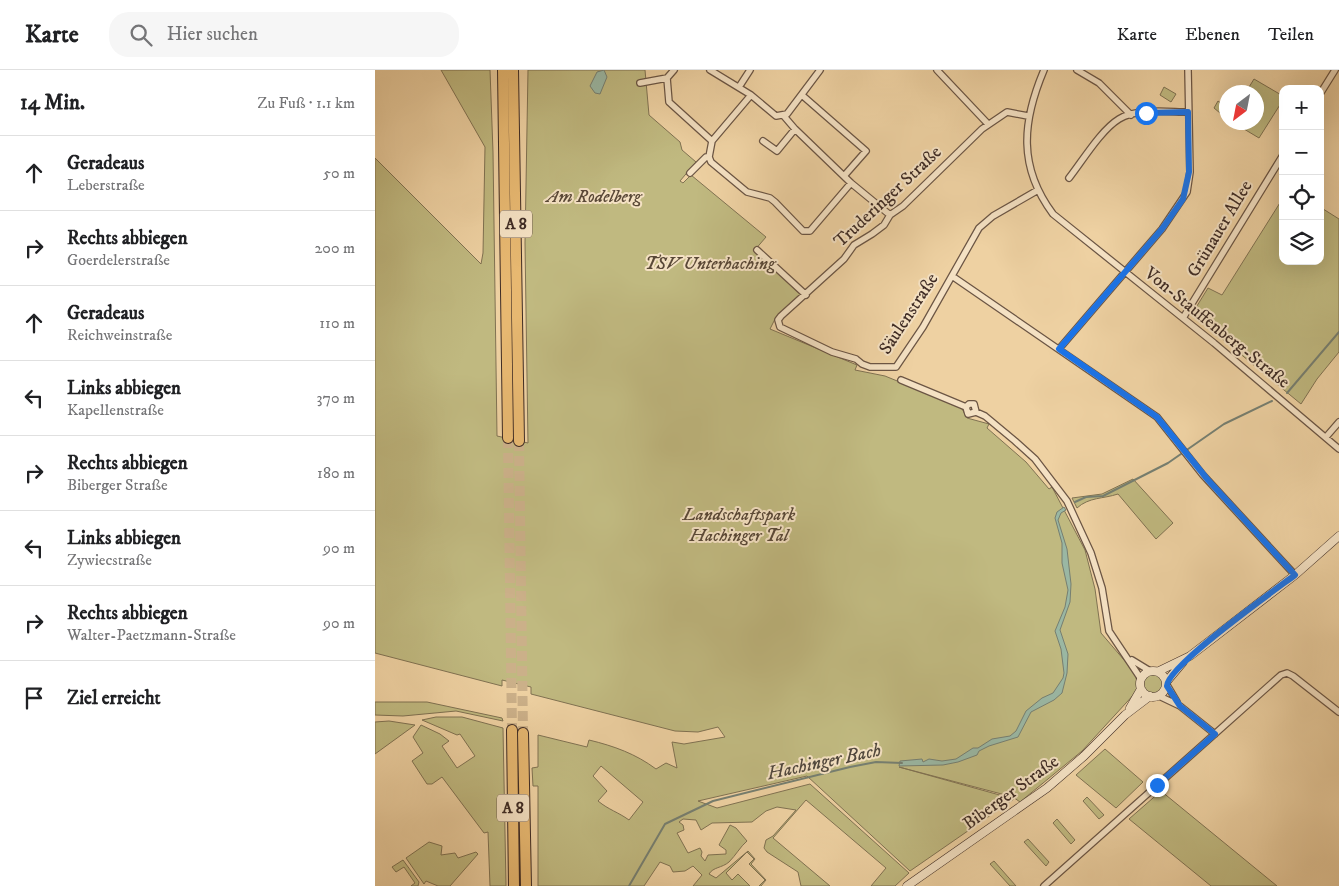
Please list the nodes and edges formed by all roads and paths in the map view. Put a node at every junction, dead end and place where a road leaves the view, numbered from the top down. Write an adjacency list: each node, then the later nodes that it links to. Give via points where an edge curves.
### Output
1 (503, 70): 44 (highway, A 8)
2 (513, 70): 45 (highway, A 8)
3 (674, 70): 12 (street)
4 (710, 70): 14 (street)
5 (750, 70): 14 (street)
6 (821, 70): 17 (street)
7 (937, 70): 22 (street)
8 (1044, 70): 21 (street, Von-Stauffenberg-Straße)
9 (1077, 70): 19 (street, via 1099,83)
10 (1188, 70): 18 (street)
11 (1335, 70): 15 (street)
12 (667, 78): 13 (street); 24 (street, via 669,102)
13 (640, 83)
14 (739, 87): 16 (street)
15 (1324, 88)
16 (751, 95): 20 (street, via 772,114); 24 (street)
17 (803, 96): 20 (street); 29 (street, via 866,151)
18 (1188, 112): 19 (street); 35 (street, via 1187,192 1162,229)
19 (1131, 115): 30 (street, via 1108,128)
20 (783, 116): 23 (street)
21 (1028, 116): 22 (street, Truderinger Straße, via 1007,112); 32 (street, Von-Stauffenberg-Straße, via 1028,156)
22 (988, 124): 33 (street, Truderinger Straße, via 903,206)
23 (795, 129): 25 (street, via 777,151); 29 (street)
24 (711, 140): 26 (street)
25 (763, 141)
26 (709, 157): 28 (street); 31 (street, via 747,192 770,198 803,231 809,231)
27 (1279, 162): 38 (street, Grünauer Allee)
28 (690, 173)
29 (844, 176): 31 (street)
30 (1069, 178)
31 (851, 183): 33 (street)
32 (1038, 190): 35 (street, Von-Stauffenberg-Straße, via 1053,214); 36 (street, Säulenstraße, via 986,221 970,242)
33 (890, 214): 37 (street, Truderinger Straße, via 884,225 854,244 847,256)
34 (757, 250): 37 (street)
35 (1124, 272): 38 (street, Von-Stauffenberg-Straße); 40 (street)
36 (952, 276): 39 (street, Säulenstraße, via 896,367 862,364 856,358 832,352 785,331); 40 (street)
37 (806, 295): 39 (street, Truderinger Straße, via 781,316)
38 (1183, 318): 43 (street, Von-Stauffenberg-Straße)
39 (779, 323)
40 (1059, 349): 48 (street, via 1157,417 1184,452)
41 (901, 380): 50 (street, via 966,407 968,414 976,412 1035,459 1067,501 1091,553 1102,588 1109,631)
42 (1339, 422): 43 (street)
43 (1326, 437): 46 (street, Von-Stauffenberg-Straße)
44 (508, 438)
45 (519, 440)
46 (1339, 449)
47 (1339, 536): 48 (main road)
48 (1295, 575): 49 (main road)
49 (1190, 656): 52 (main road); 54 (main road)
50 (1128, 657): 51 (street); 53 (street)
51 (1149, 671): 52 (main road); 53 (main road)
52 (1159, 671): 54 (main road)
53 (1141, 679): 55 (main road)
54 (1167, 684): 57 (main road); 58 (street)
55 (1141, 689): 56 (main road); 60 (main road, Biberger Straße)
56 (1150, 696): 57 (main road); 60 (main road, Biberger Straße)
57 (1159, 696): 58 (street)
58 (1180, 706): 63 (street)
59 (1339, 712): 63 (street, via 1287,673 1278,677)
60 (1125, 715): 66 (main road, Biberger Straße, via 1047,788)
61 (512, 730): 64 (highway, A 8)
62 (523, 734): 65 (highway, A 8)
63 (1215, 734): 67 (street)
64 (514, 886)
65 (526, 886)
66 (907, 886)
67 (1044, 886)

